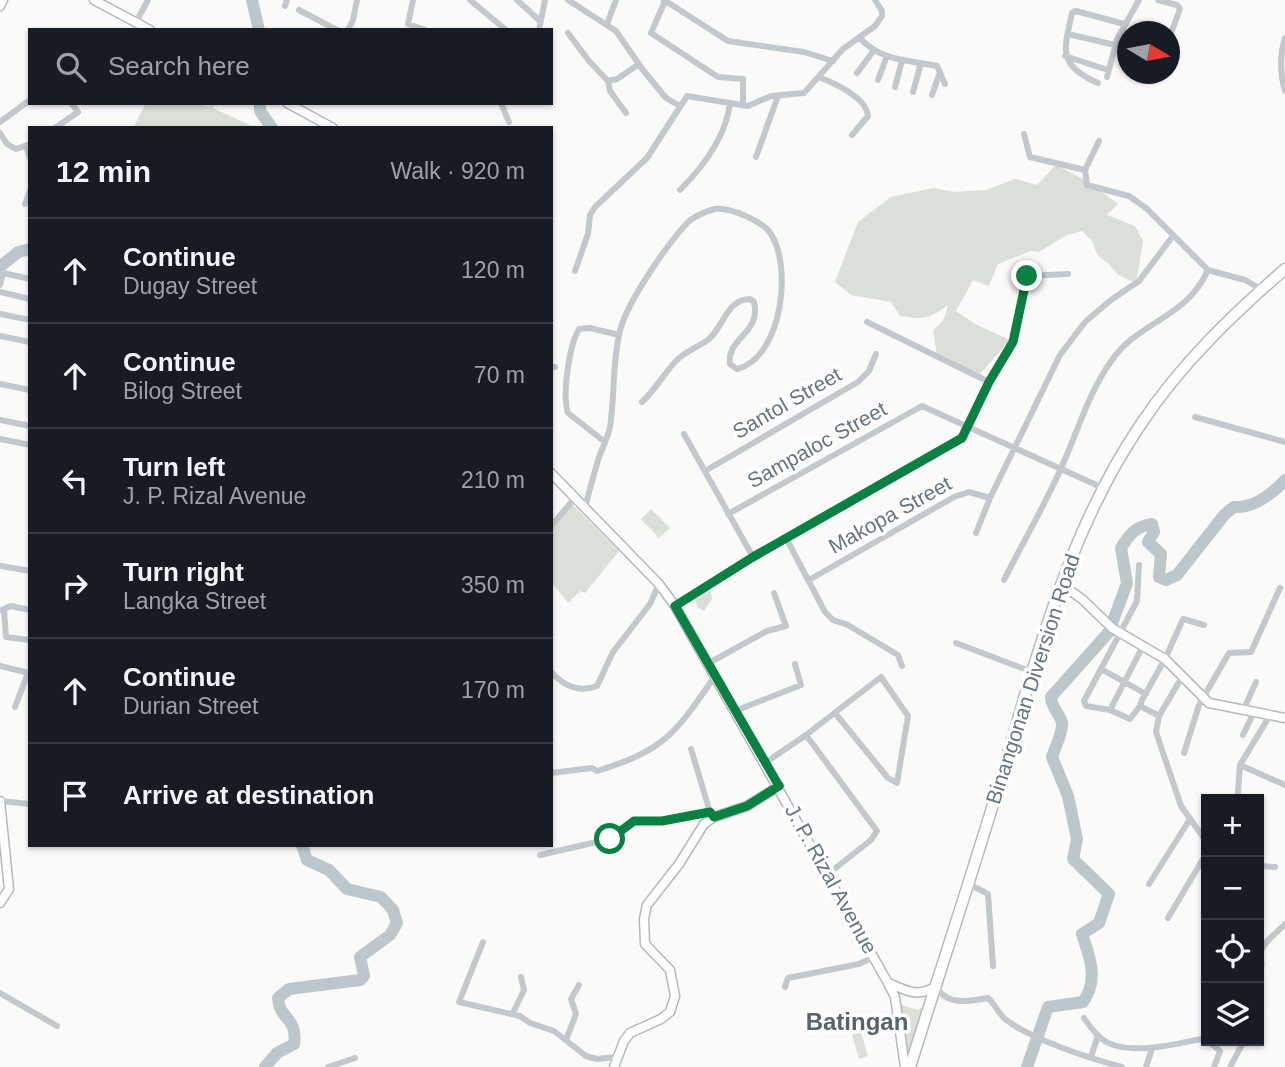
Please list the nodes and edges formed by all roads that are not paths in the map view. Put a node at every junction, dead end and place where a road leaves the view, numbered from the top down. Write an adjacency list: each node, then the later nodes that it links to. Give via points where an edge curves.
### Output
1 (3, 0): 15 (main road)
2 (95, 0): 20 (main road)
3 (148, 0): 20 (street)
4 (357, 0): 26 (street)
5 (413, 0): 27 (street, via 408,24)
6 (470, 0): 28 (street)
7 (517, 0): 17 (street)
8 (545, 0): 17 (street)
9 (568, 0): 22 (street)
10 (616, 0): 22 (street)
11 (664, 0): 39 (street, via 728,41); 60 (street, via 651,33 718,77 743,79)
12 (875, 0): 32 (street, via 882,16)
13 (1139, 0): 18 (street)
14 (1158, 0): 19 (street, via 1177,5)
15 (0, 6)
16 (299, 10): 25 (street)
17 (540, 21): 29 (street)
18 (1127, 21)
19 (1176, 21)
20 (135, 22): 23 (street); 24 (main road)
21 (1117, 22): 31 (street, via 1073,11)
22 (607, 24): 42 (street)
23 (130, 28)
24 (146, 28)
25 (333, 28)
26 (349, 28)
27 (419, 28)
28 (504, 28)
29 (539, 28)
30 (568, 33): 47 (street)
31 (1068, 34): 35 (street); 38 (street)
32 (860, 38): 36 (street); 39 (street)
33 (1285, 38): 51 (street, via 1280,64)
34 (1117, 41): 35 (street)
35 (1115, 45): 38 (street, via 1107,73)
36 (874, 50): 37 (street); 44 (street)
37 (887, 56): 40 (street); 46 (street)
38 (1065, 56): 48 (street, via 1071,67)
39 (833, 61): 45 (street)
40 (902, 61): 41 (street); 50 (street)
41 (921, 62): 43 (street, via 937,66); 52 (street)
42 (639, 64): 47 (street); 61 (street, via 666,98)
43 (940, 72): 49 (street); 53 (street)
44 (857, 73)
45 (819, 77): 54 (street, via 804,93); 69 (street, via 842,87 867,109 868,116)
46 (878, 80)
47 (608, 81): 62 (street)
48 (1098, 83)
49 (945, 84)
50 (895, 87)
51 (1285, 91)
52 (913, 92)
53 (932, 94)
54 (778, 96): 60 (street); 72 (street)
55 (28, 101): 63 (street)
56 (730, 103): 60 (street); 61 (street, via 687,96); 74 (street, via 729,116 711,154)
57 (73, 105): 65 (street, via 78,112)
58 (291, 105): 66 (main road)
59 (502, 105): 64 (street)
60 (743, 105)
61 (680, 106): 80 (street, via 648,158 595,207)
62 (626, 113)
63 (0, 122)
64 (509, 122)
65 (58, 126)
66 (329, 126)
67 (0, 132): 71 (street, via 16,149)
68 (1024, 134): 73 (street, via 1030,158)
69 (852, 135)
70 (1099, 141): 73 (street)
71 (28, 145)
72 (756, 157)
73 (1085, 170): 77 (street, via 1087,185 1129,197)
74 (680, 190)
75 (28, 196): 76 (street)
76 (25, 204)
77 (1173, 236): 79 (street); 107 (street, via 1139,281 1085,322 1071,340 1052,368)
78 (1285, 269): 84 (main road, Binangonan Diversion Road)
79 (1208, 270): 84 (street); 108 (street, via 1189,300 1113,357)
80 (575, 271)
81 (1068, 274): 94 (street, via 1027,276 1013,342)
82 (28, 278): 83 (street, via 3,272)
83 (0, 285)
84 (1261, 289): 111 (main road, Binangonan Diversion Road, via 1165,391)
85 (0, 292): 86 (street)
86 (28, 299)
87 (0, 314): 88 (street)
88 (28, 320)
89 (867, 321): 94 (street)
90 (619, 335): 97 (street, via 645,280 688,222 704,212 726,209 768,229 780,260 780,310 763,352 744,367 730,364 732,350 751,328 757,311 750,299 739,301 710,338 677,359); 104 (street); 104 (street, via 579,329 568,368 568,413)
91 (0, 336): 92 (street)
92 (28, 342)
93 (876, 354): 109 (street, Santol Street, via 858,382)
94 (989, 382): 101 (street)
95 (0, 384): 96 (street)
96 (28, 390)
97 (642, 402)
98 (1195, 417): 105 (street)
99 (0, 420): 100 (street)
100 (28, 426)
101 (966, 426): 107 (street); 115 (street, Sampaloc Street, via 922,406); 118 (street, via 962,438)
102 (684, 434): 109 (street)
103 (0, 439): 106 (street)
104 (605, 442): 114 (street)
105 (1285, 442)
106 (28, 445)
107 (1015, 447): 108 (street); 113 (street)
108 (1061, 468): 111 (street); 125 (street)
109 (705, 471): 115 (street)
110 (553, 475): 112 (main road, J. P. Rizal Avenue)
111 (1103, 488): 127 (main road, Binangonan Diversion Road)
112 (575, 498): 114 (main road, J. P. Rizal Avenue); 116 (street)
113 (990, 498): 117 (street); 124 (street, Makopa Street, via 970,492 954,497)
114 (585, 508): 126 (main road, J. P. Rizal Avenue)
115 (728, 514): 120 (street)
116 (553, 524)
117 (976, 533)
118 (786, 538): 120 (street); 124 (street)
119 (2, 557): 122 (street)
120 (753, 557): 130 (street)
121 (1139, 565): 134 (street, via 1137,601)
122 (1, 567): 123 (street)
123 (28, 571)
124 (808, 580): 142 (street, via 833,620 898,655)
125 (1004, 580)
126 (659, 584): 130 (main road, J. P. Rizal Avenue); 146 (street, via 650,604 613,652 597,686 573,687)
127 (1061, 584): 134 (main road); 144 (main road, Binangonan Diversion Road)
128 (1280, 588): 153 (street, via 1251,653 1229,653)
129 (774, 593): 139 (street, via 786,626 767,631)
130 (675, 606): 139 (main road, J. P. Rizal Avenue)
131 (2, 610): 132 (street, via 11,606); 135 (street, via 6,637)
132 (28, 610)
133 (1205, 625): 138 (street, via 1183,620)
134 (1120, 634): 137 (main road); 143 (street)
135 (28, 640)
136 (956, 643): 144 (street)
137 (1143, 646): 138 (main road); 150 (street)
138 (1165, 659): 149 (main road); 152 (street)
139 (709, 663): 148 (main road, J. P. Rizal Avenue)
140 (795, 664): 157 (street, via 801,685)
141 (0, 666): 145 (street)
142 (902, 666)
143 (1101, 669): 150 (street); 156 (street, via 1084,704)
144 (1032, 672): 184 (main road, Binangonan Diversion Road)
145 (28, 673)
146 (553, 674)
147 (28, 675): 155 (street)
148 (715, 676): 157 (main road, J. P. Rizal Avenue); 170 (street, via 668,739 652,750 597,771)
149 (1182, 677): 153 (main road); 162 (street)
150 (1124, 681): 152 (street); 156 (street)
151 (1256, 682): 158 (street)
152 (1146, 694): 154 (street)
153 (1202, 698): 158 (main road); 167 (street)
154 (1140, 706): 156 (street, via 1130,719); 162 (street)
155 (15, 707)
156 (1110, 710)
157 (735, 711): 168 (main road, J. P. Rizal Avenue)
158 (1243, 711): 159 (main road)
159 (1254, 712): 161 (main road); 165 (street)
160 (835, 713): 160 (street, via 881,677 908,716 897,783); 164 (street)
161 (1270, 715): 163 (main road); 169 (street)
162 (1159, 716): 177 (street, via 1157,736)
163 (1285, 718)
164 (806, 735): 168 (street); 183 (street, via 877,831)
165 (1244, 735)
166 (691, 749): 176 (street)
167 (1184, 753)
168 (765, 763): 172 (main road, J. P. Rizal Avenue)
169 (1240, 765): 171 (street); 173 (street)
170 (553, 773)
171 (1285, 785)
172 (779, 786): 176 (main road, via 747,806); 183 (main road, J. P. Rizal Avenue)
173 (1238, 792)
174 (0, 801): 175 (street); 186 (main road, via 9,889)
175 (28, 804)
176 (712, 814): 179 (street, via 634,821 610,839); 208 (main road, via 647,905 644,919 645,944 670,970 675,996 670,1012 630,1033)
177 (1190, 820): 178 (street); 185 (street)
178 (1201, 834)
179 (540, 855)
180 (1204, 857): 187 (street)
181 (1264, 866): 182 (street)
182 (1275, 867)
183 (828, 874): 191 (main road, J. P. Rizal Avenue)
184 (967, 883): 192 (street, via 988,894); 197 (main road, Binangonan Diversion Road)
185 (1149, 884)
186 (0, 903)
187 (1168, 918)
188 (1285, 924): 190 (street)
189 (483, 942): 199 (street, via 458,1002)
190 (1264, 947)
191 (874, 957): 194 (main road, J. P. Rizal Avenue); 196 (street, via 788,978)
192 (993, 966)
193 (522, 977): 199 (street, via 524,990)
194 (888, 983): 197 (main road, via 912,993); 213 (main road, J. P. Rizal Avenue, via 895,997)
195 (579, 985): 204 (street, via 571,999 576,1014)
196 (785, 987)
197 (934, 987): 209 (street, via 957,1000 988,998 1009,1022); 213 (main road, Binangonan Diversion Road)
198 (0, 993): 201 (street)
199 (513, 1013): 204 (street)
200 (1083, 1018): 202 (street)
201 (57, 1026)
202 (1098, 1035): 207 (street, via 1115,1045); 209 (street)
203 (1201, 1040): 207 (street)
204 (566, 1041): 208 (street, via 586,1056)
205 (1214, 1046): 216 (street, via 1220,1051)
206 (1241, 1046): 217 (street)
207 (1152, 1049): 215 (street)
208 (616, 1057): 212 (main road)
209 (1091, 1057): 214 (street)
210 (355, 1058): 211 (street)
211 (328, 1067)
212 (614, 1067)
213 (908, 1067)
214 (1122, 1067)
215 (1146, 1067)
216 (1214, 1067)
217 (1230, 1067)

